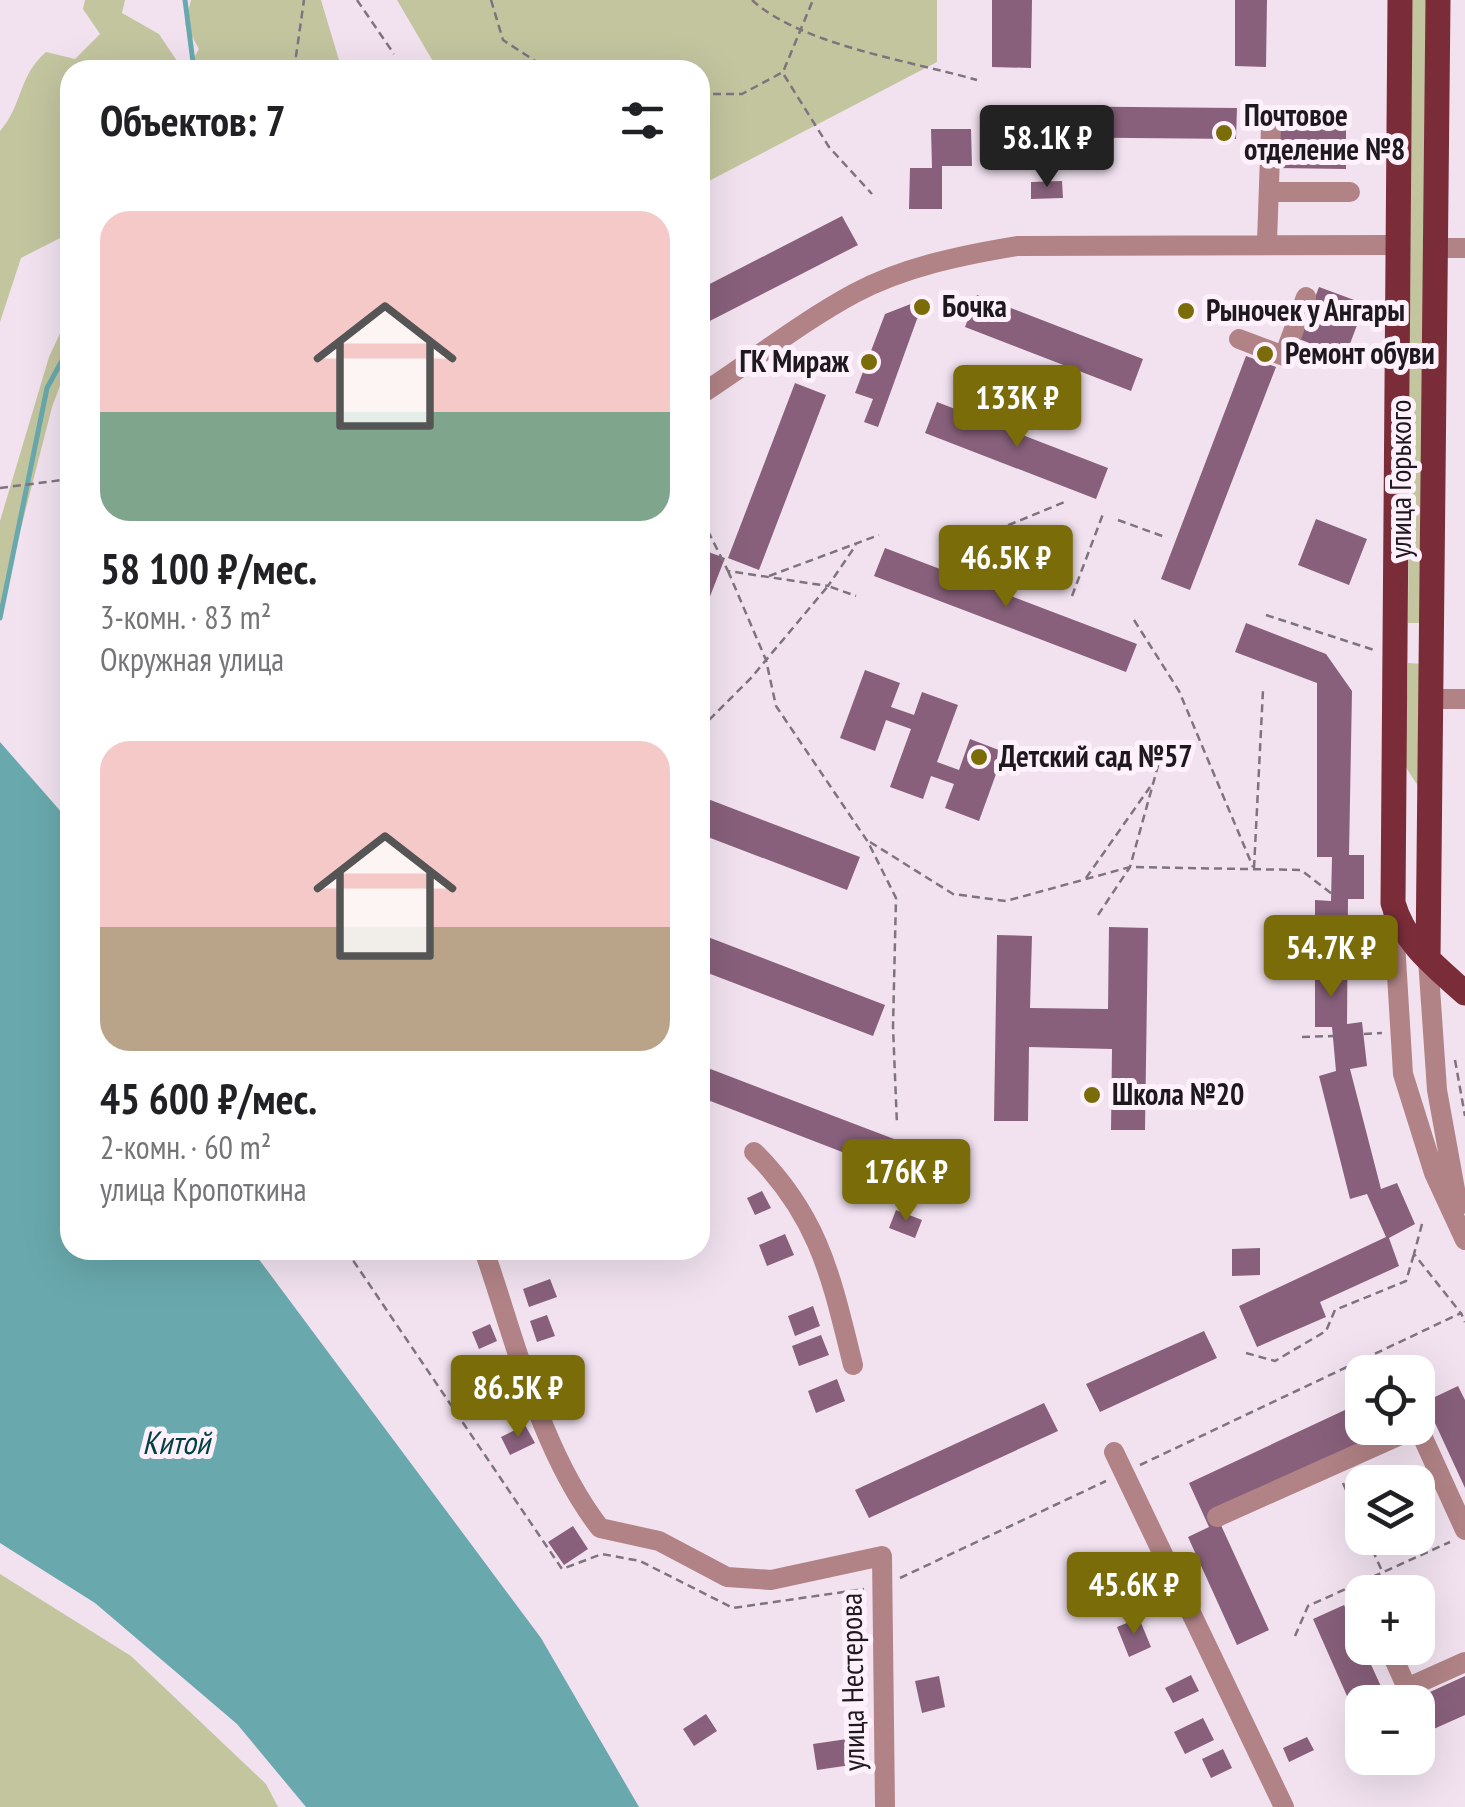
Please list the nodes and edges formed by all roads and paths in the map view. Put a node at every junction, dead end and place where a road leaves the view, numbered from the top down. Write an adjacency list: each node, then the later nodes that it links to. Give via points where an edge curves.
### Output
1 (304, 0): 10 (path)
2 (357, 0): 9 (path)
3 (491, 0): 11 (path, via 503,40)
4 (752, 0): 8 (path)
5 (813, 0): 8 (path)
6 (1400, 0): 20 (main road, улица Горького)
7 (1438, 0): 21 (main road, улица Горького)
8 (801, 34): 12 (path); 13 (path)
9 (394, 54)
10 (295, 60)
11 (534, 60)
12 (783, 72): 14 (path, via 742,94); 18 (path, via 829,146)
13 (977, 80)
14 (710, 94)
15 (1271, 127): 16 (street)
16 (1269, 192): 17 (street); 19 (street)
17 (1350, 192)
18 (872, 194)
19 (1267, 242): 20 (street); 25 (street, via 1016,246 936,262 854,293)
20 (1396, 246): 44 (main road, улица Горького)
21 (1435, 248): 22 (street); 43 (main road, улица Горького)
22 (1465, 248)
23 (1306, 297): 24 (street, via 1284,356)
24 (1239, 338)
25 (710, 388)
26 (60, 480): 27 (path)
27 (0, 488)
28 (1068, 501): 35 (path)
29 (1103, 514): 40 (path)
30 (1118, 520): 33 (path)
31 (710, 535): 36 (path)
32 (879, 535): 34 (path)
33 (1165, 538)
34 (856, 545): 37 (path); 38 (path)
35 (948, 550)
36 (728, 571): 37 (path); 46 (path)
37 (767, 576): 38 (path)
38 (828, 586): 39 (path); 46 (path)
39 (856, 596)
40 (1072, 596)
41 (1266, 615): 45 (path)
42 (1134, 620): 54 (path, via 1179,691)
43 (1433, 622): 44 (main road, via 1418,641); 48 (main road, улица Горького)
44 (1395, 630): 57 (main road, улица Горького)
45 (1376, 650)
46 (766, 660): 49 (path); 52 (path, via 776,706)
47 (1264, 690): 54 (path)
48 (1455, 704): 59 (main road, улица Горького)
49 (710, 718)
50 (1161, 755): 51 (path)
51 (1152, 786): 53 (path); 55 (path)
52 (868, 842): 55 (path, via 953,894 1006,900); 67 (path, via 896,898)
53 (1130, 868): 54 (path); 55 (path); 58 (path)
54 (1254, 868): 56 (path, via 1301,870)
55 (1085, 879)
56 (1332, 894)
57 (1393, 903): 59 (main road, улица Горького, via 1401,929); 70 (street, улица Горького, via 1402,1074)
58 (1098, 915)
59 (1428, 959): 60 (main road); 70 (street, улица Горького, via 1437,1090)
60 (1465, 993)
61 (1389, 1033): 62 (path)
62 (1364, 1034)
63 (1333, 1036): 64 (path)
64 (1302, 1037)
65 (1454, 1048): 66 (path)
66 (1465, 1116)
67 (897, 1125)
68 (754, 1152): 77 (street, via 785,1183 825,1253)
69 (1422, 1224): 71 (path)
70 (1464, 1238)
71 (1414, 1254): 74 (path); 76 (path, via 1406,1281 1335,1310 1326,1331 1275,1361)
72 (353, 1260): 86 (path, via 562,1569 602,1554 640,1561 734,1608)
73 (487, 1260): 86 (street, улица Нестерова, via 535,1399 577,1498 600,1528 658,1541 727,1576 771,1580 882,1556)
74 (1461, 1313): 75 (path); 80 (path)
75 (1465, 1322)
76 (1246, 1353)
77 (853, 1365)
78 (1114, 1452): 80 (street)
79 (1335, 1465): 81 (path); 82 (street); 83 (street, via 1418,1428)
80 (1124, 1472): 86 (path); 91 (street)
81 (1345, 1488)
82 (1217, 1516)
83 (1465, 1533): 85 (path)
84 (1375, 1555): 85 (path)
85 (1383, 1572): 87 (path, via 1308,1606)
86 (882, 1585): 90 (street, улица Нестерова)
87 (1294, 1636)
88 (1465, 1662): 89 (street, via 1408,1688)
89 (1398, 1665)
90 (885, 1807)
91 (1284, 1807)

